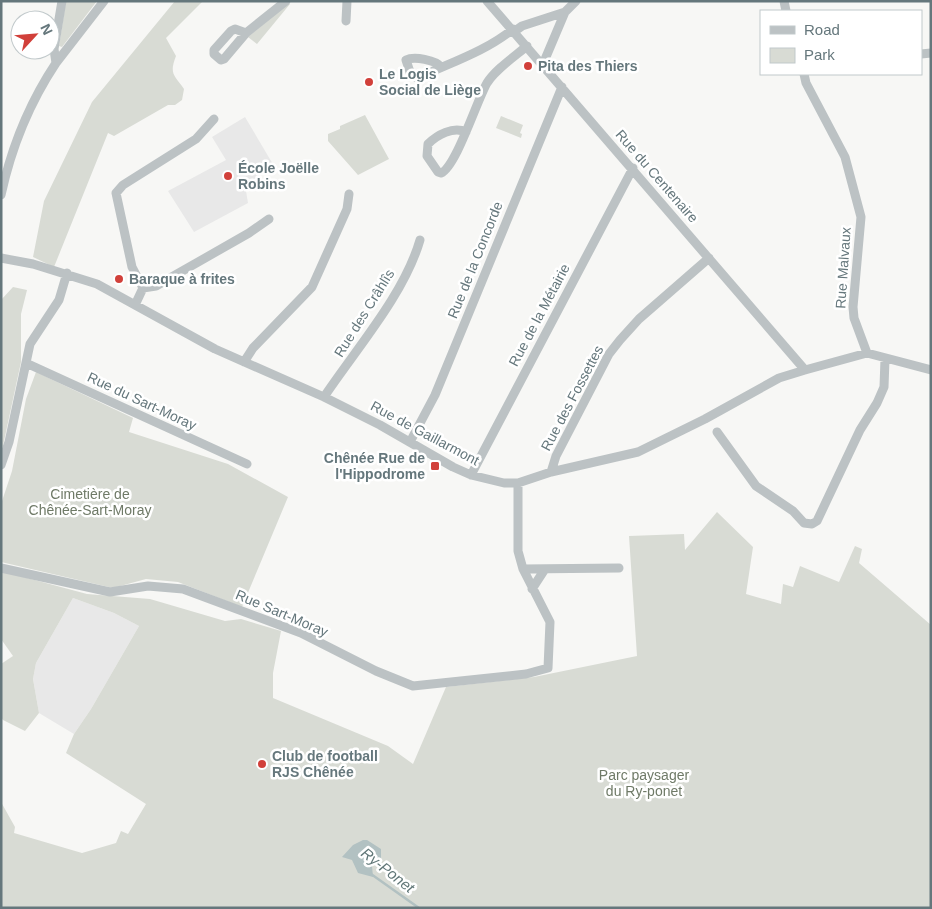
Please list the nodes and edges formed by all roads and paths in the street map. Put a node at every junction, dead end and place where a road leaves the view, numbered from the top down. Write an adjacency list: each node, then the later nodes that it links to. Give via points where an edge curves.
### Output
1 (62, 1): 12 (street, via 54,49)
2 (104, 1): 12 (street)
3 (286, 1): 10 (street)
4 (348, 1): 8 (street)
5 (487, 1): 9 (street, Rue du Centenaire)
6 (576, 1): 7 (street)
7 (565, 12): 9 (street); 13 (street)
8 (346, 21)
9 (514, 30): 11 (street, Rue du Centenaire); 14 (street, via 497,42)
10 (246, 33)
11 (527, 46): 13 (street, Rue du Centenaire); 18 (street, via 489,81)
12 (56, 63): 19 (street)
13 (543, 64): 16 (street, Rue du Centenaire)
14 (441, 67)
15 (804, 75): 31 (street, Rue Malvaux, via 845,157 861,217 853,307)
16 (562, 87): 21 (street, Rue du Centenaire); 39 (street, Rue de la Concorde, via 435,395)
17 (214, 119): 29 (street, via 196,139 136,176 116,193 132,267)
18 (466, 132): 18 (street, via 446,171 438,172 427,156 428,144 450,131)
19 (9, 159): 20 (street); 23 (street)
20 (1, 168)
21 (633, 168): 27 (street, Rue du Centenaire); 43 (street, Rue de la Métairie)
22 (349, 194): 33 (street, via 347,209 312,287)
23 (1, 195)
24 (269, 219): 29 (street, via 156,286)
25 (420, 240): 37 (street, Rue des Crâhlîs, via 415,258 389,302)
26 (1, 258): 28 (street, Rue de Gaillarmont)
27 (709, 258): 35 (street, Rue du Centenaire); 42 (street, Rue des Fossettes, via 639,319 609,354 556,456)
28 (67, 274): 30 (street, Rue de Gaillarmont, via 97,284); 34 (street, via 59,300 30,344)
29 (143, 288): 30 (street)
30 (135, 305): 33 (street, Rue de Gaillarmont)
31 (867, 354): 32 (street); 35 (street, Rue de Gaillarmont)
32 (884, 359): 36 (street); 38 (street, via 884,387 817,521 812,524 804,523 793,511 756,486)
33 (244, 362): 37 (street, Rue de Gaillarmont)
34 (26, 363): 40 (street, Rue du Sart-Moray); 41 (street)
35 (805, 370): 42 (street, Rue de Gaillarmont, via 779,378 656,445)
36 (931, 370)
37 (324, 397): 39 (street, Rue de Gaillarmont)
38 (717, 432)
39 (410, 442): 43 (street, Rue de Gaillarmont)
40 (247, 464)
41 (1, 465)
42 (551, 472): 44 (street, Rue de Gaillarmont)
43 (471, 475): 44 (street, Rue de Gaillarmont, via 493,482)
44 (518, 483): 47 (street, via 518,551)
45 (1, 568): 49 (street, Rue Sart-Moray, via 110,592 148,586 183,589 301,634 413,686 526,674 548,668 550,622)
46 (619, 568): 48 (street)
47 (523, 569): 48 (street); 49 (street)
48 (545, 569): 49 (street)
49 (532, 589)

